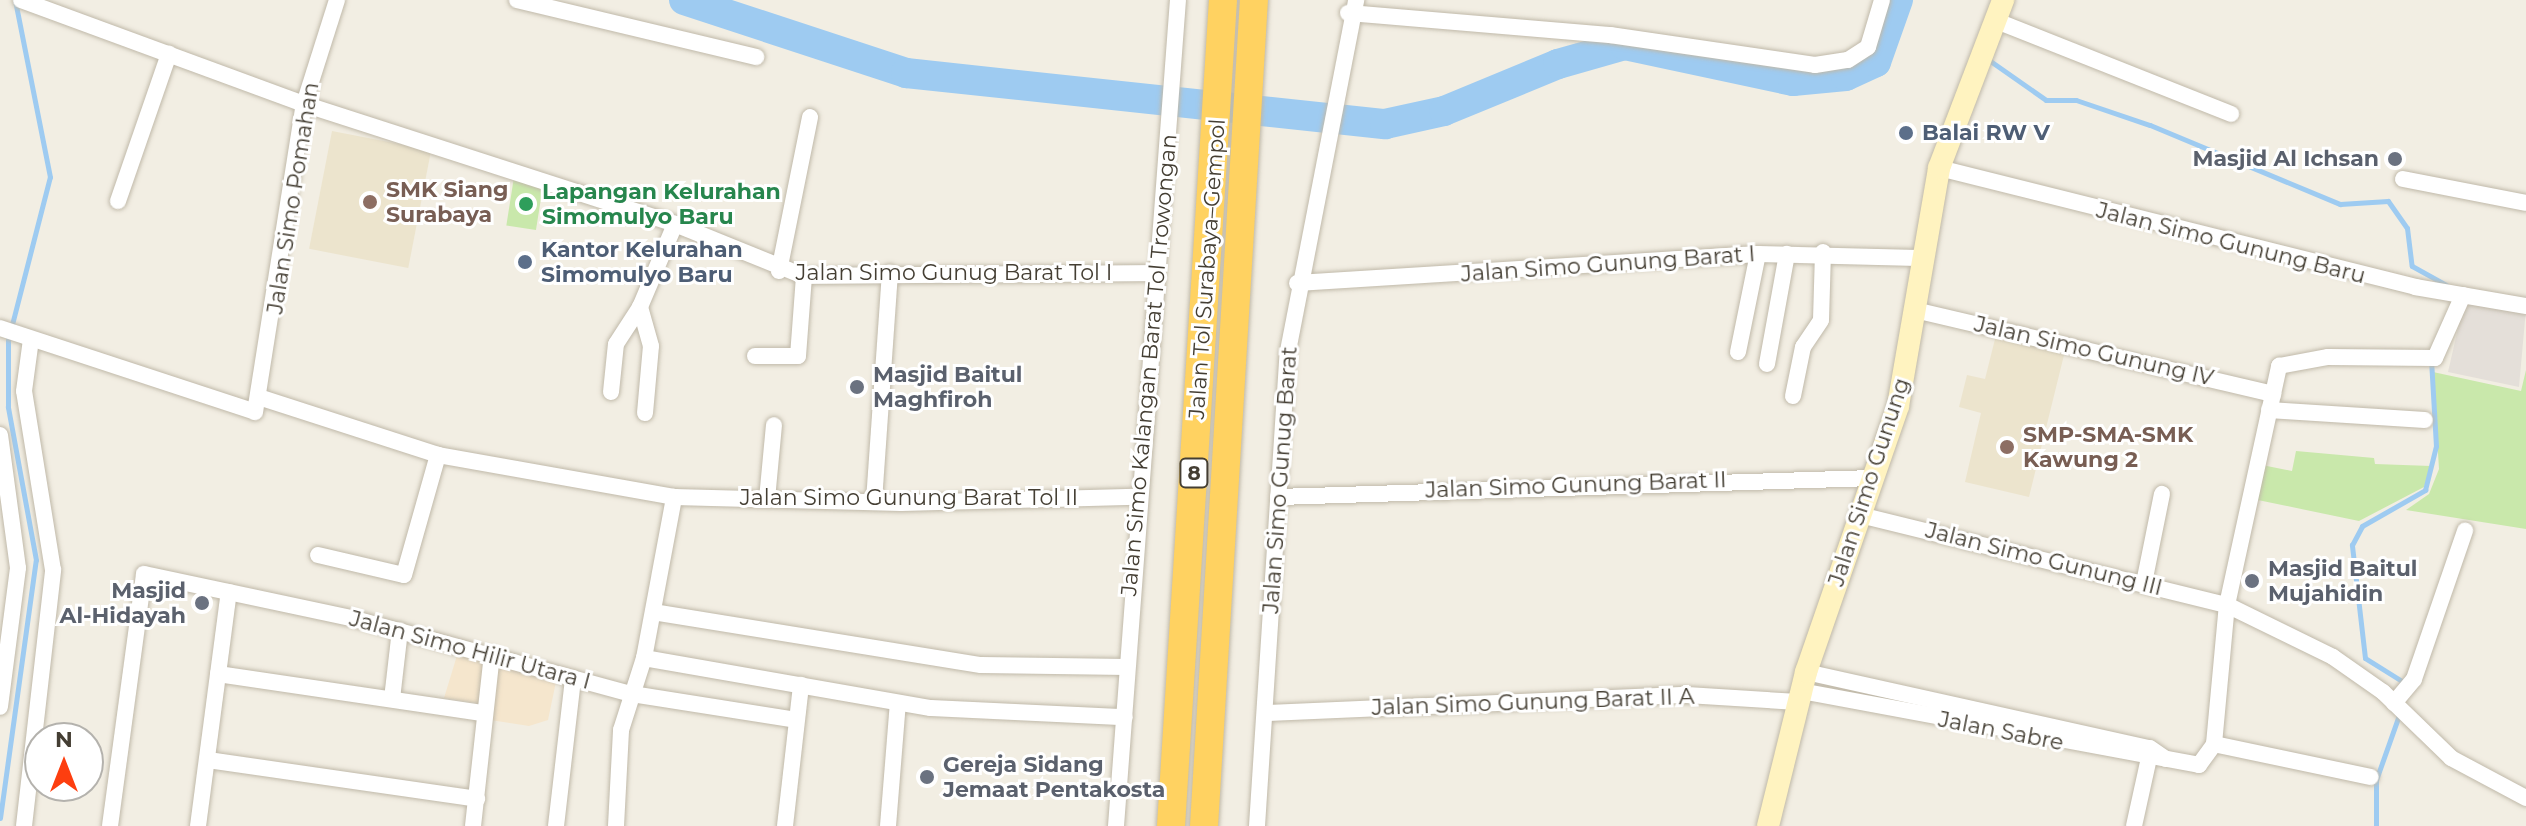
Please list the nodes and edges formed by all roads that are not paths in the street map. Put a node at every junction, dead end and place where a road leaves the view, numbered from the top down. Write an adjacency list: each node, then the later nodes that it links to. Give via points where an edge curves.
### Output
1 (22, 0): 10 (street, Jalan Simo Gunug Barat Tol I)
2 (337, 0): 12 (street, Jalan Simo Pomahan)
3 (517, 0): 11 (street)
4 (1178, 0): 26 (street, Jalan Simo Kalangan Barat Tol Trowongan, via 1165,209)
5 (1223, 0): 93 (highway, Jalan Tol Surabaya–Gempol / 8)
6 (1254, 0): 94 (highway, Jalan Tol Surabaya–Gempol / 8)
7 (1882, 0): 8 (street, via 1868,47 1848,60 1815,65)
8 (1352, 6): 28 (street, Jalan Simo Gunug Barat, via 1332,138)
9 (2000, 17): 13 (street); 15 (main road, Jalan Simo Gunung)
10 (169, 54): 12 (street, Jalan Simo Gunug Barat Tol I); 17 (street)
11 (756, 57)
12 (304, 104): 19 (street, Jalan Simo Gunug Barat Tol I); 40 (street, Jalan Simo Pomahan)
13 (2231, 114)
14 (810, 117): 24 (street)
15 (1939, 168): 23 (main road, Jalan Simo Gunung); 29 (street, Jalan Simo Gunung Baru)
16 (2403, 179): 18 (street)
17 (118, 201)
18 (2526, 203)
19 (675, 224): 24 (street, Jalan Simo Gunug Barat Tol I); 31 (street)
20 (1823, 252): 22 (street, Jalan Simo Gunung Barat I); 23 (street, Jalan Simo Gunung Barat I); 39 (street, via 1821,320 1803,347)
21 (1758, 254): 22 (street, Jalan Simo Gunung Barat I); 28 (street, Jalan Simo Gunung Barat I); 35 (street)
22 (1787, 254): 37 (street)
23 (1918, 258): 32 (main road, Jalan Simo Gunung)
24 (779, 271): 27 (street, Jalan Simo Gunug Barat Tol I)
25 (890, 273): 26 (street, Jalan Simo Gunug Barat Tol I); 27 (street, Jalan Simo Gunug Barat Tol I); 53 (street)
26 (1153, 273): 50 (street, Jalan Simo Kalangan Barat Tol Trowongan)
27 (804, 276): 36 (street, via 798,356)
28 (1297, 283): 51 (street, Jalan Simo Gunug Barat)
29 (2453, 294): 30 (street, Jalan Simo Gunung Baru); 41 (street, via 2432,358 2286,361)
30 (2526, 306)
31 (640, 307): 38 (street, via 616,344); 42 (street, via 651,346)
32 (1915, 310): 41 (street, Jalan Simo Gunung IV); 47 (main road, Jalan Simo Gunung, via 1898,406)
33 (0, 328): 34 (street)
34 (27, 338): 40 (street, via 248,413); 84 (street, via 24,391 53,570)
35 (1738, 352)
36 (755, 356)
37 (1767, 364)
38 (611, 392)
39 (1793, 396)
40 (262, 398): 46 (street, Jalan Simo Gunung Barat Tol II)
41 (2271, 402): 43 (street, Jalan Simo Gunung IV); 59 (street)
42 (645, 413)
43 (2425, 420)
44 (774, 425): 52 (street)
45 (0, 435): 73 (street, via 18,568)
46 (438, 455): 49 (street, Jalan Simo Gunung Barat Tol II); 56 (street, via 404,575)
47 (1873, 478): 51 (street, Jalan Simo Gunung Barat II); 54 (main road, Jalan Simo Gunung)
48 (2162, 494): 57 (street)
49 (674, 497): 52 (street, Jalan Simo Gunung Barat Tol II); 60 (street)
50 (1136, 497): 53 (street, Jalan Simo Gunung Barat Tol II); 64 (street, Jalan Simo Kalangan Barat Tol Trowongan)
51 (1278, 497): 75 (street, Jalan Simo Gunug Barat)
52 (767, 499): 53 (street, Jalan Simo Gunung Barat Tol II)
53 (874, 501)
54 (1860, 515): 57 (street, Jalan Simo Gunung III); 68 (main road, Jalan Simo Gunung)
55 (2465, 531): 71 (street)
56 (318, 555)
57 (2144, 583): 59 (street, Jalan Simo Gunung III)
58 (229, 592): 61 (street, Jalan Simo Hilir Utara I); 65 (street); 85 (street, Jalan Simo Hilir Utara I, via 144,574)
59 (2227, 605): 71 (street, Jalan Simo Gunung III, via 2295,634); 78 (street)
60 (653, 612): 63 (street); 64 (street, via 981,665)
61 (400, 630): 62 (street, Jalan Simo Hilir Utara I); 70 (street)
62 (492, 655): 66 (street, Jalan Simo Hilir Utara I); 74 (street)
63 (644, 658): 67 (street); 69 (street)
64 (1127, 667): 76 (street, Jalan Simo Kalangan Barat Tol Trowongan)
65 (218, 674): 70 (street); 80 (street)
66 (573, 678): 69 (street, Jalan Simo Hilir Utara I); 88 (street)
67 (801, 685): 72 (street); 77 (street)
68 (1801, 688): 75 (street, Jalan Simo Gunung Barat II A); 79 (street, Jalan Sabre); 96 (main road, Jalan Simo Gunung)
69 (632, 694): 77 (street, Jalan Simo Hilir Utara I); 89 (street, via 621,730)
70 (392, 699): 74 (street)
71 (2402, 701): 82 (street, Jalan Simo Gunung III, via 2451,758)
72 (898, 703): 76 (street); 91 (street)
73 (0, 707)
74 (482, 713): 83 (street)
75 (1268, 713): 95 (street, Jalan Simo Gunug Barat)
76 (1125, 717): 92 (street, Jalan Simo Kalangan Barat Tol Trowongan)
77 (796, 720): 90 (street)
78 (2214, 744): 79 (street, Jalan Sabre, via 2202,764); 81 (street)
79 (2149, 754): 97 (street)
80 (208, 760): 83 (street); 86 (street)
81 (2371, 777)
82 (2526, 798)
83 (477, 799): 87 (street)
84 (24, 826)
85 (110, 826)
86 (198, 826)
87 (473, 826)
88 (556, 826)
89 (616, 826)
90 (785, 826)
91 (888, 826)
92 (1116, 826)
93 (1171, 826)
94 (1204, 826)
95 (1257, 826)
96 (1768, 826)
97 (2134, 826)

